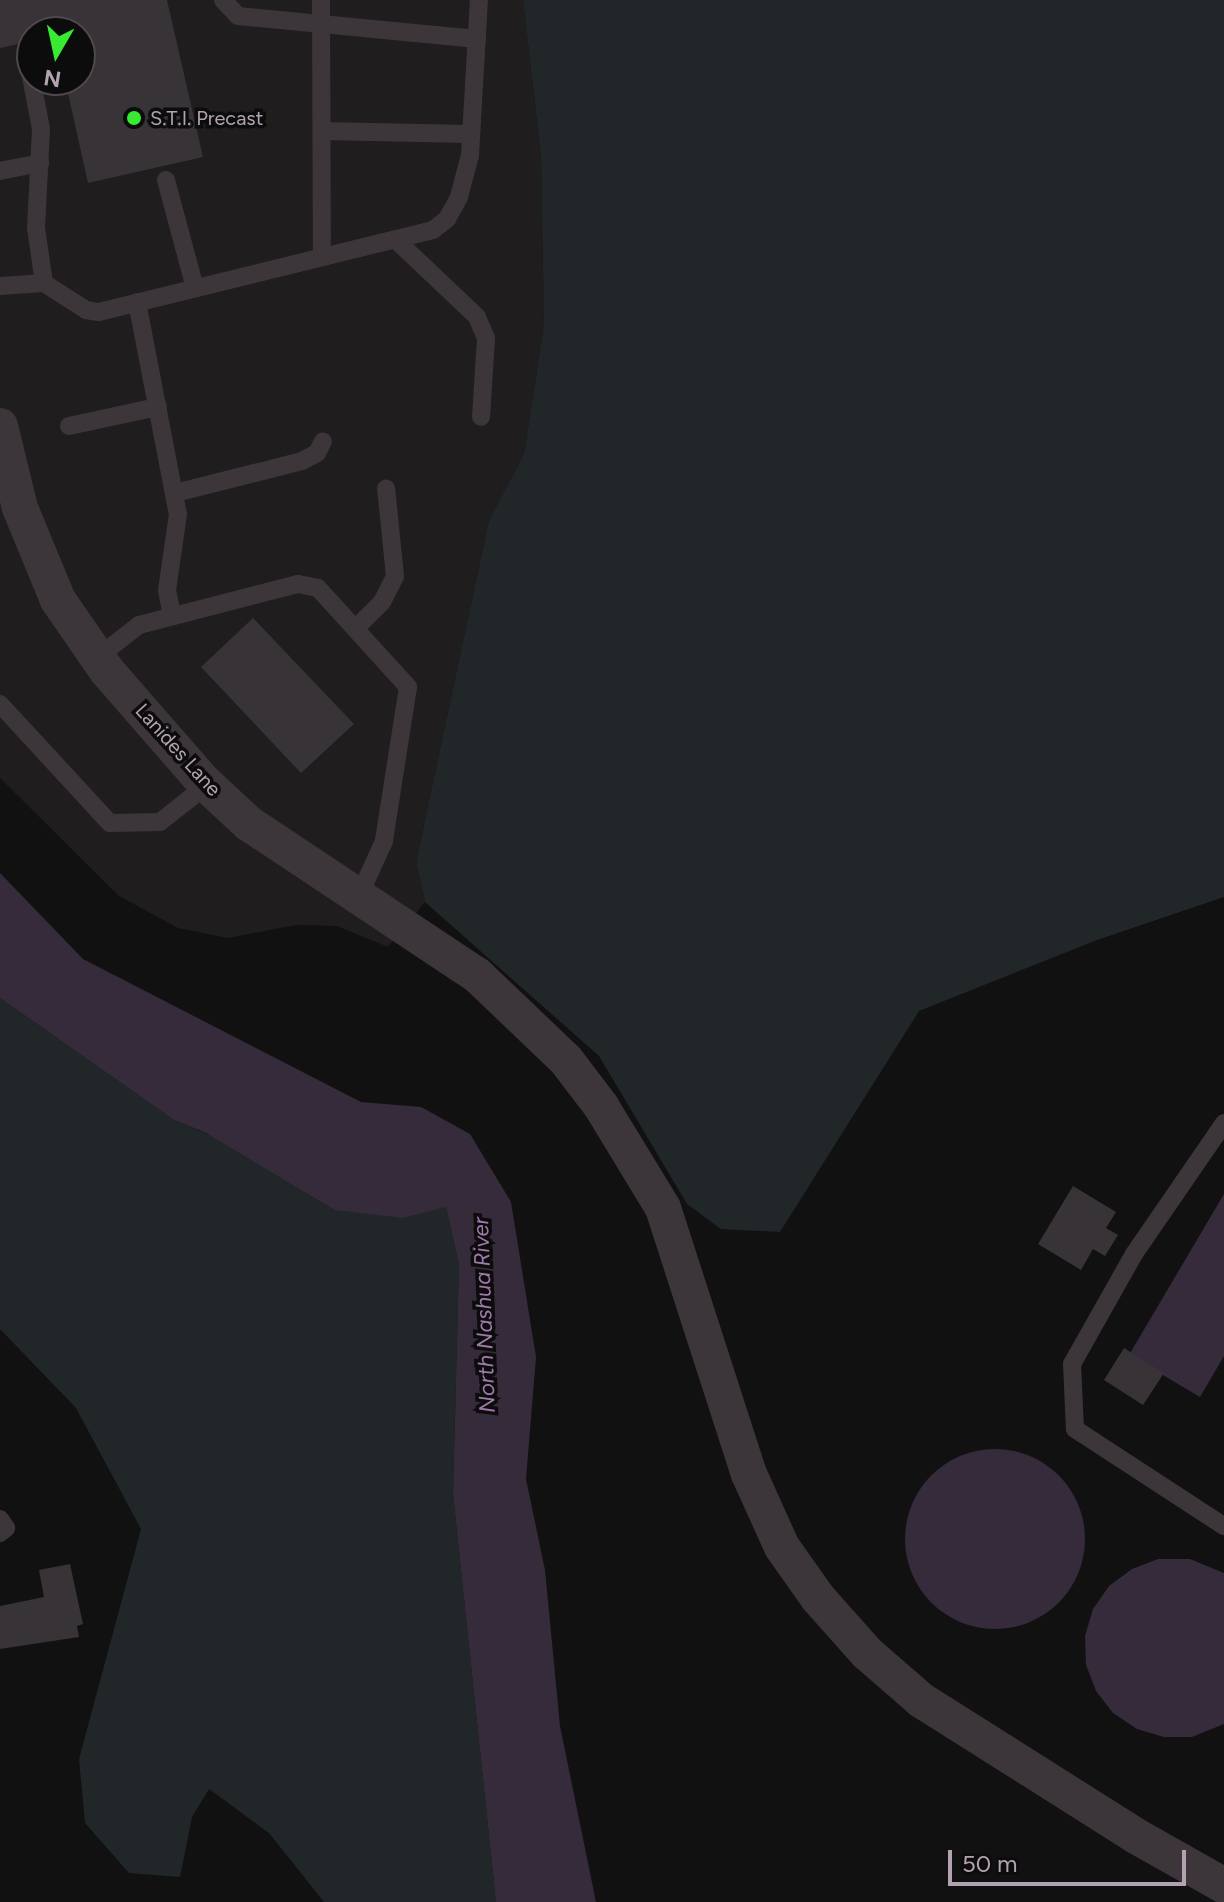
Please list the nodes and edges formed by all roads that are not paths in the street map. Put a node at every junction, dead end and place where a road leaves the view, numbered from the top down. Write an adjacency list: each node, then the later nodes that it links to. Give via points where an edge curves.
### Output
1 (223, 0): 4 (lane, via 238,16)
2 (321, 0): 4 (lane)
3 (479, 0): 5 (lane)
4 (321, 24): 5 (lane); 7 (lane)
5 (477, 39): 8 (lane)
6 (35, 96): 9 (lane)
7 (322, 131): 8 (lane); 13 (lane)
8 (471, 134): 12 (lane, via 459,197 447,219 433,230)
9 (40, 163): 10 (lane); 14 (lane, via 36,228)
10 (0, 171)
11 (166, 180): 16 (lane)
12 (396, 240): 13 (lane); 19 (lane, via 477,317 486,338)
13 (322, 257): 16 (lane)
14 (44, 283): 15 (lane); 17 (lane, via 86,310)
15 (0, 286)
16 (195, 288): 17 (lane)
17 (137, 302): 18 (lane)
18 (158, 407): 21 (lane); 24 (lane)
19 (481, 417)
20 (0, 426): 27 (street, Lanides Lane, via 20,508 58,600)
21 (69, 426)
22 (323, 441): 24 (lane, via 317,453 302,461)
23 (386, 488): 26 (lane, via 395,576 382,602)
24 (175, 493): 25 (lane, via 177,535 167,590)
25 (172, 616): 26 (lane, via 298,584 318,588); 27 (lane, via 129,630)
26 (356, 628): 30 (lane, via 408,687 384,841)
27 (98, 657): 29 (street, Lanides Lane)
28 (0, 704): 29 (lane, via 110,823 160,822)
29 (207, 785): 30 (street, Lanides Lane, via 248,823)
30 (359, 896): 35 (street, Lanides Lane, via 477,975 566,1060 601,1106 663,1208 749,1474 782,1547 818,1598 867,1653 921,1700 1136,1836)
31 (1224, 1123): 33 (lane, via 1134,1254 1072,1364 1075,1429)
32 (0, 1519): 34 (lane, via 6,1528)
33 (1224, 1526)
34 (0, 1533)
35 (1224, 1884)

